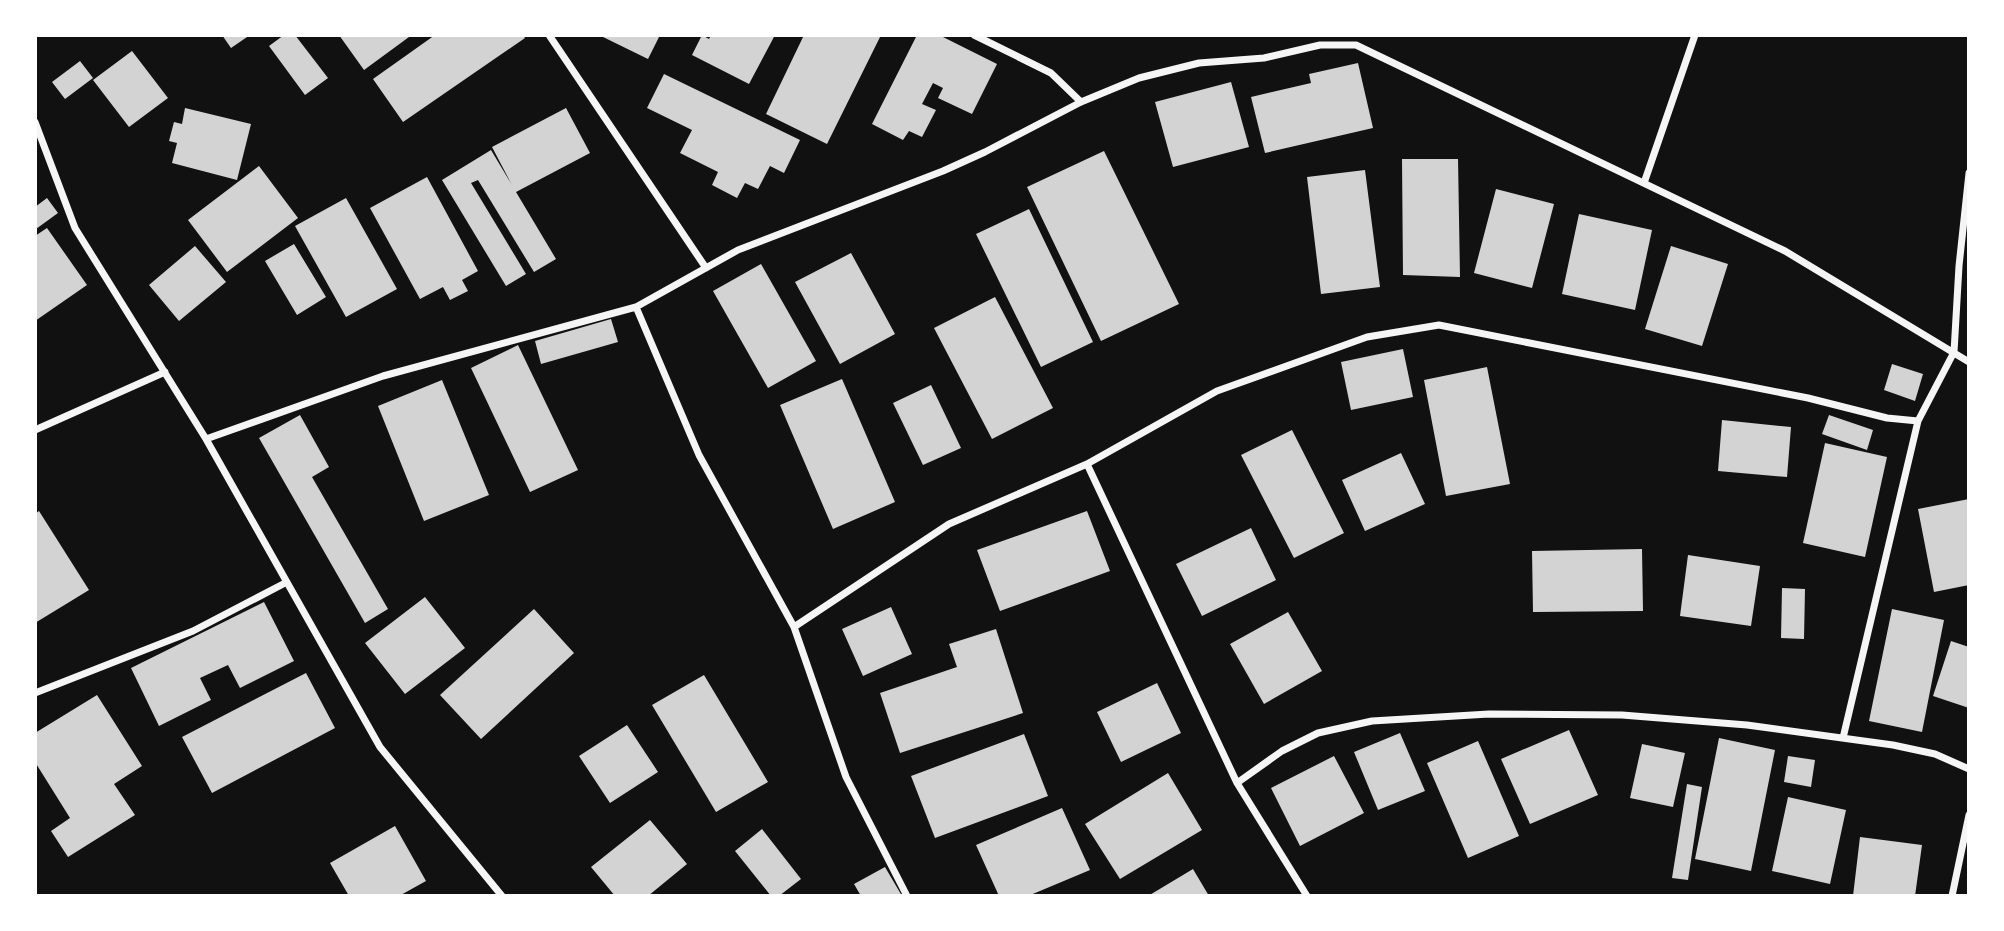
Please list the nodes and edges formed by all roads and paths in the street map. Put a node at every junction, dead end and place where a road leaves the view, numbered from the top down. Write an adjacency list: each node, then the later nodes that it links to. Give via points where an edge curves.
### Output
1 (549, 35): 10 (street)
2 (974, 35): 6 (street, via 1051,73)
3 (1357, 35): 5 (street)
4 (1695, 35): 9 (street)
5 (1356, 45): 6 (street, via 1320,45 1264,58 1199,63 1139,78); 9 (street)
6 (1081, 102): 10 (street, via 943,171 738,250)
7 (35, 122): 14 (street, via 75,228)
8 (1969, 173): 12 (street)
9 (1644, 183): 12 (street, via 1785,251)
10 (706, 268): 11 (street)
11 (636, 307): 17 (street, via 383,376); 20 (street, via 699,455)
12 (1954, 352): 13 (street); 15 (street)
13 (1969, 362)
14 (165, 372): 16 (street); 17 (street)
15 (1918, 421): 18 (street, via 1439,325 1367,337 1217,391); 22 (street)
16 (35, 430)
17 (206, 439): 19 (street)
18 (1087, 464): 20 (street, via 949,524); 24 (street)
19 (287, 582): 21 (street, via 193,631); 26 (street, via 380,747)
20 (794, 628): 27 (street, via 846,777)
21 (35, 692)
22 (1843, 738): 23 (street, via 1934,754); 24 (street, via 1622,715 1489,714 1372,721 1318,733 1282,751)
23 (1969, 769)
24 (1237, 783): 28 (street)
25 (1969, 815): 29 (street)
26 (502, 896)
27 (907, 896)
28 (1307, 896)
29 (1952, 896)

